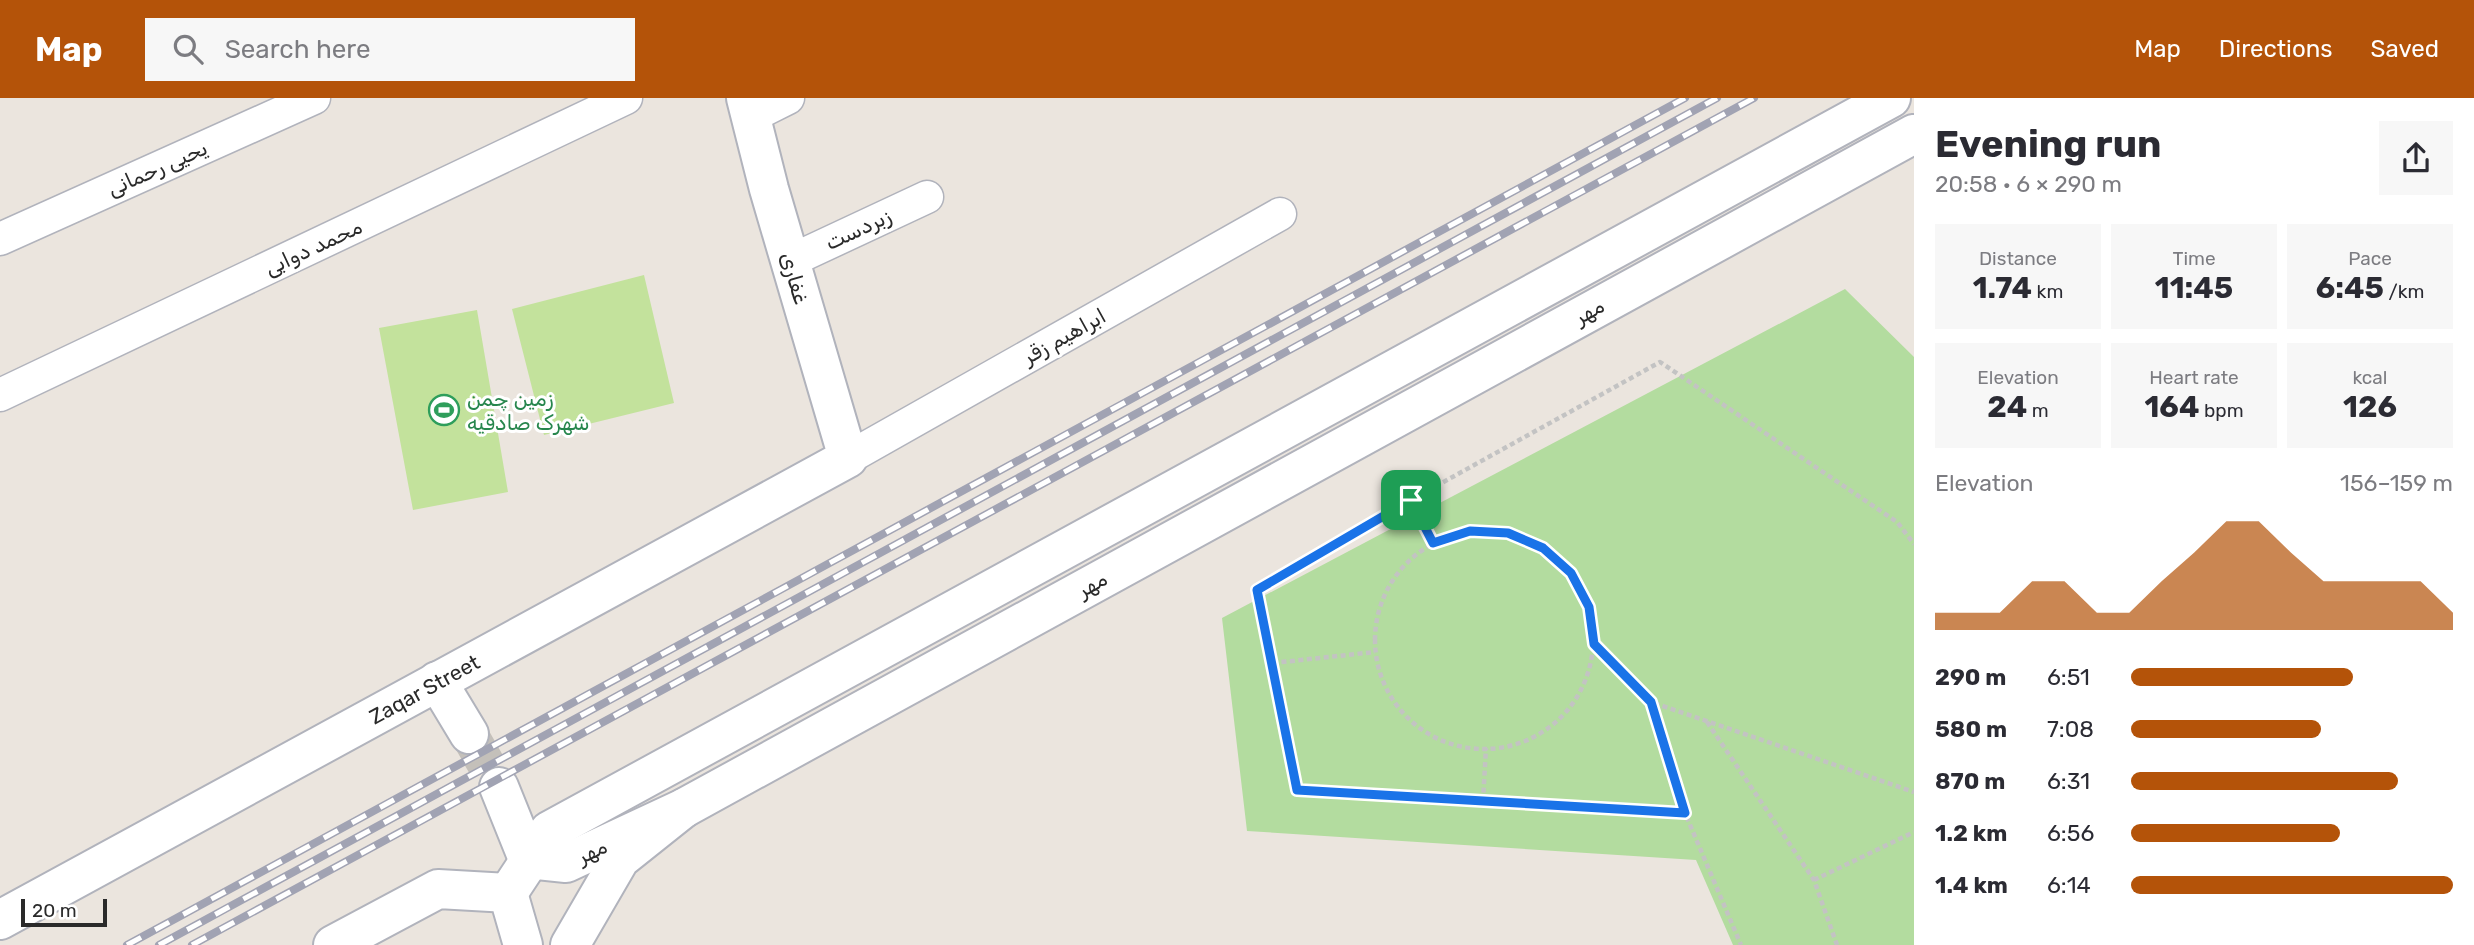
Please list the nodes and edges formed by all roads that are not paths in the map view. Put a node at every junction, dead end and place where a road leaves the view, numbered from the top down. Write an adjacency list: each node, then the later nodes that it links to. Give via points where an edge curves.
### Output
1 (314, 98): 9 (street, یحیی رحمانی)
2 (626, 98): 11 (street, محمد دوابی)
3 (788, 98): 5 (street)
4 (1891, 98): 17 (street, مهر, via 549,831)
5 (748, 107): 10 (street, غفاری)
6 (1914, 134): 16 (street, مهر)
7 (926, 197): 10 (street, زبردست)
8 (1280, 214): 12 (street, ابراهیم زقر)
9 (0, 239)
10 (790, 261): 12 (street, غفاری)
11 (0, 395)
12 (848, 458): 13 (street, Zaqar Street)
13 (437, 681): 14 (street); 19 (street, Zaqar Street)
14 (469, 734)
15 (499, 787): 17 (street)
16 (684, 808): 17 (street, مهر, via 566,863); 22 (street, via 620,859)
17 (528, 859): 18 (street)
18 (508, 893): 20 (street, via 438,889); 21 (street)
19 (0, 920)
20 (333, 945)
21 (523, 945)
22 (570, 945)

